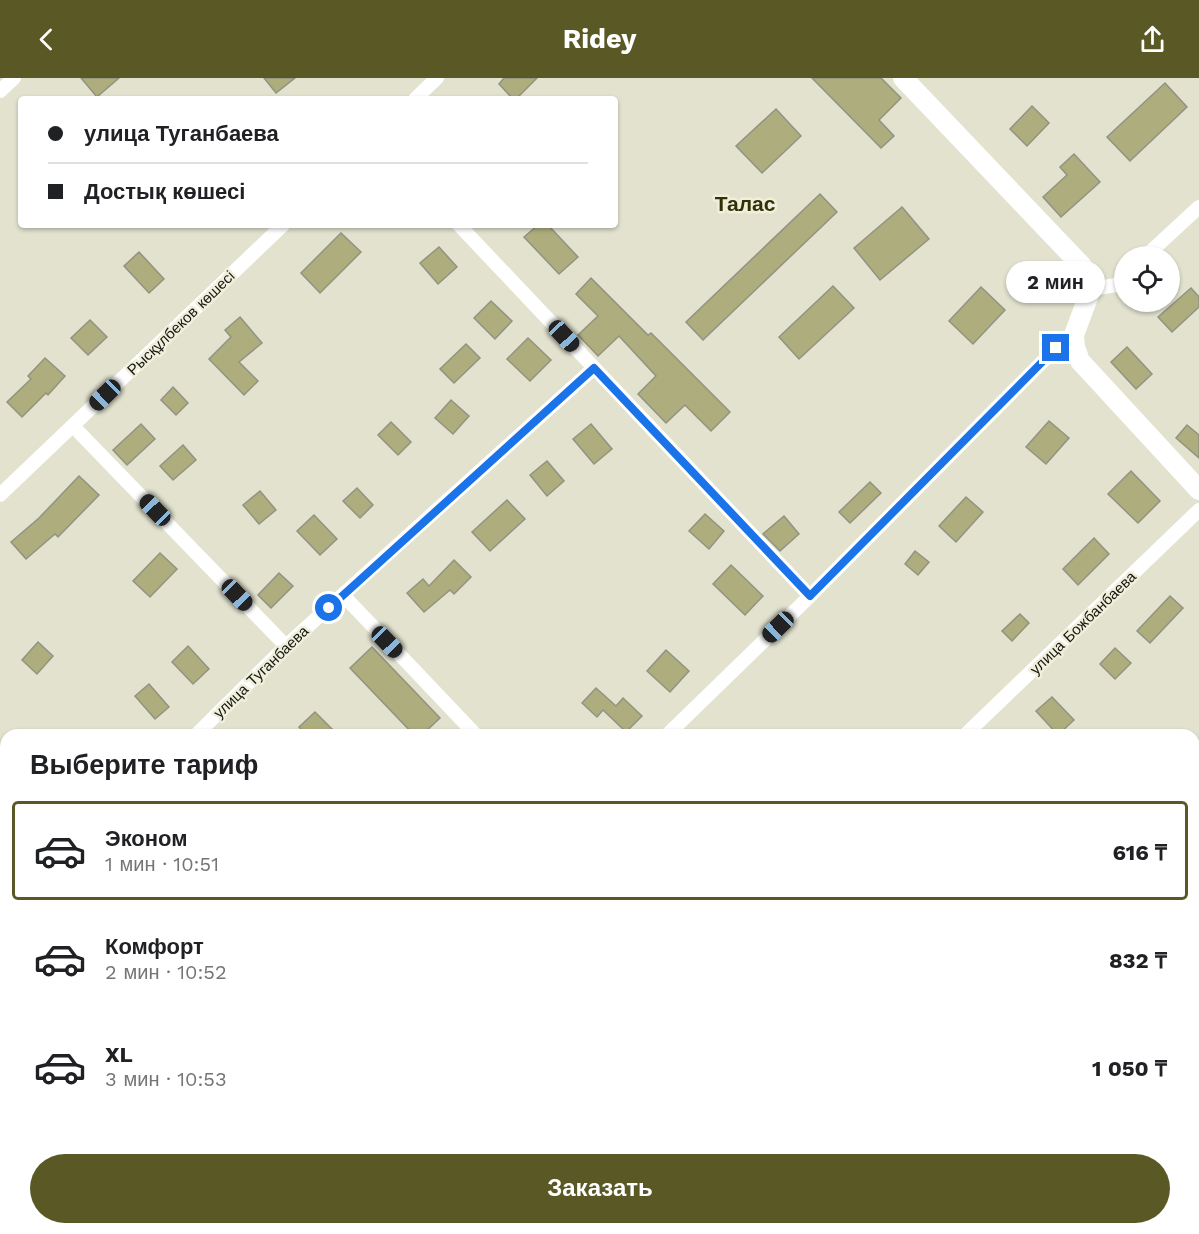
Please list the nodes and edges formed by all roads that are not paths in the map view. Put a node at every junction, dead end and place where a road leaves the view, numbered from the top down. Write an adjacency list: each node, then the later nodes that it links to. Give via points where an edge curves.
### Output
1 (14, 78): 4 (street)
2 (437, 78): 5 (street)
3 (903, 78): 11 (street, via 1082,266)
4 (0, 91)
5 (418, 96)
6 (1199, 207): 9 (street)
7 (280, 228): 14 (street, Рысқұлбеков көшесі)
8 (462, 228): 13 (street)
9 (1157, 246)
10 (1114, 285): 11 (street)
11 (1091, 289): 12 (street)
12 (1074, 340): 15 (street, via 1086,369); 19 (street, via 1056,348)
13 (594, 368): 18 (street, улица Туганбаева); 19 (street)
14 (73, 426): 16 (street, Рысқұлбеков көшесі); 20 (street)
15 (1199, 490)
16 (0, 495)
17 (1199, 510): 24 (street, улица Божбанбаева)
18 (343, 595): 20 (street, улица Туганбаева); 22 (street)
19 (810, 596): 23 (street)
20 (286, 646): 21 (street, улица Туганбаева)
21 (202, 729)
22 (470, 729)
23 (673, 729)
24 (972, 729)

